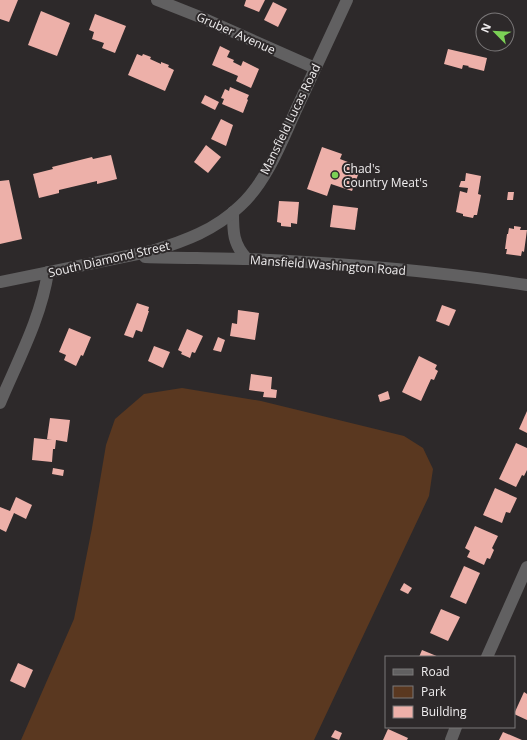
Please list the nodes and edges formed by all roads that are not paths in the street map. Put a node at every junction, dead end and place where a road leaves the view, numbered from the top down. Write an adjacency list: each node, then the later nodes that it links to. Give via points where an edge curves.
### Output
1 (157, 0): 3 (street, Gruber Avenue)
2 (348, 0): 3 (street, Mansfield Lucas Road)
3 (315, 68): 4 (street, Mansfield Lucas Road, via 267,170 251,194)
4 (233, 212): 5 (street, Mansfield Lucas Road); 7 (street, via 235,242)
5 (215, 225): 6 (street, South Diamond Street, via 201,234 173,245)
6 (128, 256): 7 (street, Mansfield Washington Road); 8 (street, South Diamond Street)
7 (247, 259): 10 (street, Mansfield Washington Road, via 418,271)
8 (48, 272): 9 (street, South Diamond Street); 11 (street, via 39,312)
9 (0, 282)
10 (527, 285)
11 (0, 403)
12 (527, 567): 13 (street)
13 (487, 656)
14 (456, 728): 15 (street)
15 (451, 740)

